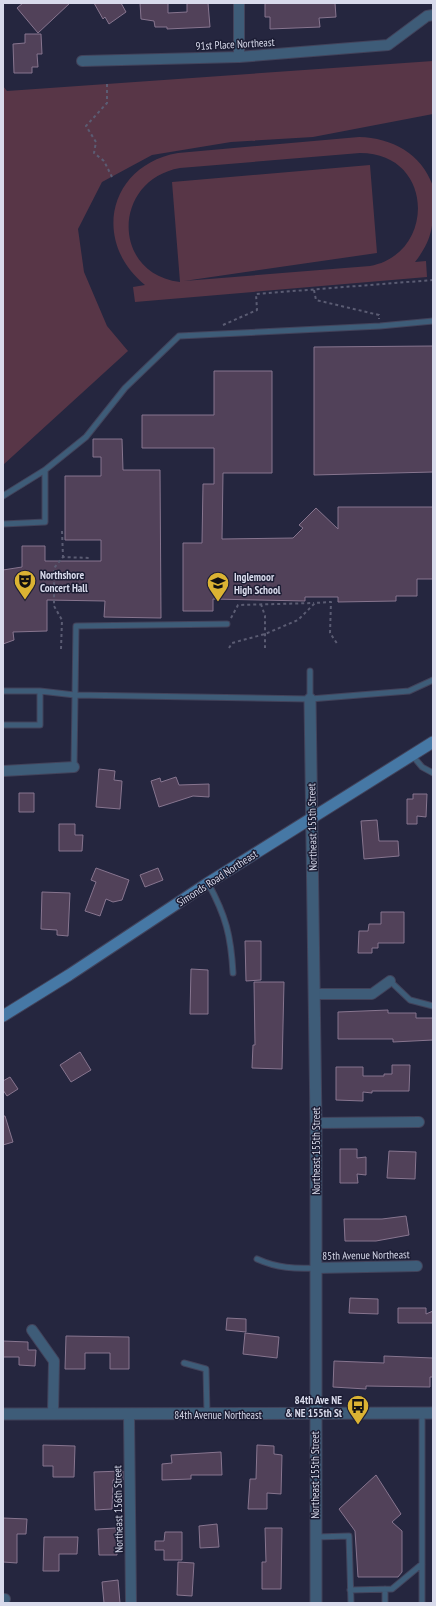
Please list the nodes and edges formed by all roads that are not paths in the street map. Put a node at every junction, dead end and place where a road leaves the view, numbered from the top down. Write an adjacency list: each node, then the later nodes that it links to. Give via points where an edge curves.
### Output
1 (239, 3): 3 (street)
2 (433, 15): 3 (street, 91st Place Northeast, via 427,16 388,46)
3 (239, 57): 4 (street, 91st Place Northeast)
4 (82, 61)
5 (433, 321): 6 (lane, via 179,336 125,388 86,437)
6 (45, 470): 7 (lane); 8 (lane, via 45,522)
7 (3, 496)
8 (3, 524)
9 (227, 624): 14 (lane, via 76,626)
10 (310, 671): 15 (lane)
11 (433, 680): 15 (lane, via 409,691)
12 (3, 691): 13 (lane)
13 (40, 691): 14 (lane); 16 (lane, via 40,725)
14 (76, 695): 15 (lane); 19 (lane)
15 (310, 699): 22 (street, Northeast 155th Street)
16 (3, 725)
17 (433, 742): 18 (main road, Simonds Road Northeast)
18 (412, 755): 21 (lane, via 422,767); 22 (main road, Simonds Road Northeast)
19 (74, 767): 20 (street)
20 (3, 771)
21 (433, 773)
22 (313, 817): 23 (main road, Simonds Road Northeast); 26 (street, Northeast 155th Street)
23 (208, 883): 24 (lane, via 224,915 232,945); 28 (main road, Simonds Road Northeast)
24 (233, 973)
25 (390, 982): 26 (street, via 372,994); 27 (lane, via 410,1000)
26 (314, 994): 30 (street, Northeast 155th Street)
27 (433, 1006)
28 (3, 1016)
29 (419, 1122): 30 (street)
30 (316, 1123): 33 (street, Northeast 155th Street)
31 (257, 1259): 33 (lane, via 283,1268)
32 (417, 1266): 33 (street, 85th Avenue Northeast)
33 (316, 1268): 39 (street, Northeast 155th Street)
34 (32, 1330): 38 (street, via 54,1361)
35 (184, 1363): 41 (lane, via 206,1368)
36 (428, 1413): 39 (street, 84th Avenue Northeast); 43 (lane)
37 (3, 1414): 38 (street, 84th Avenue Northeast)
38 (53, 1414): 40 (street, 84th Avenue Northeast)
39 (315, 1414): 41 (street, 84th Avenue Northeast); 42 (street, Northeast 155th Street)
40 (129, 1415): 41 (street, 84th Avenue Northeast); 46 (street, Northeast 156th Street)
41 (207, 1415)
42 (316, 1536): 45 (lane, via 349,1536); 47 (street, Northeast 155th Street)
43 (422, 1564): 44 (lane, via 392,1589); 50 (lane)
44 (385, 1589): 45 (lane); 49 (lane)
45 (350, 1590): 48 (lane)
46 (131, 1603)
47 (316, 1603)
48 (351, 1603)
49 (385, 1603)
50 (422, 1603)

